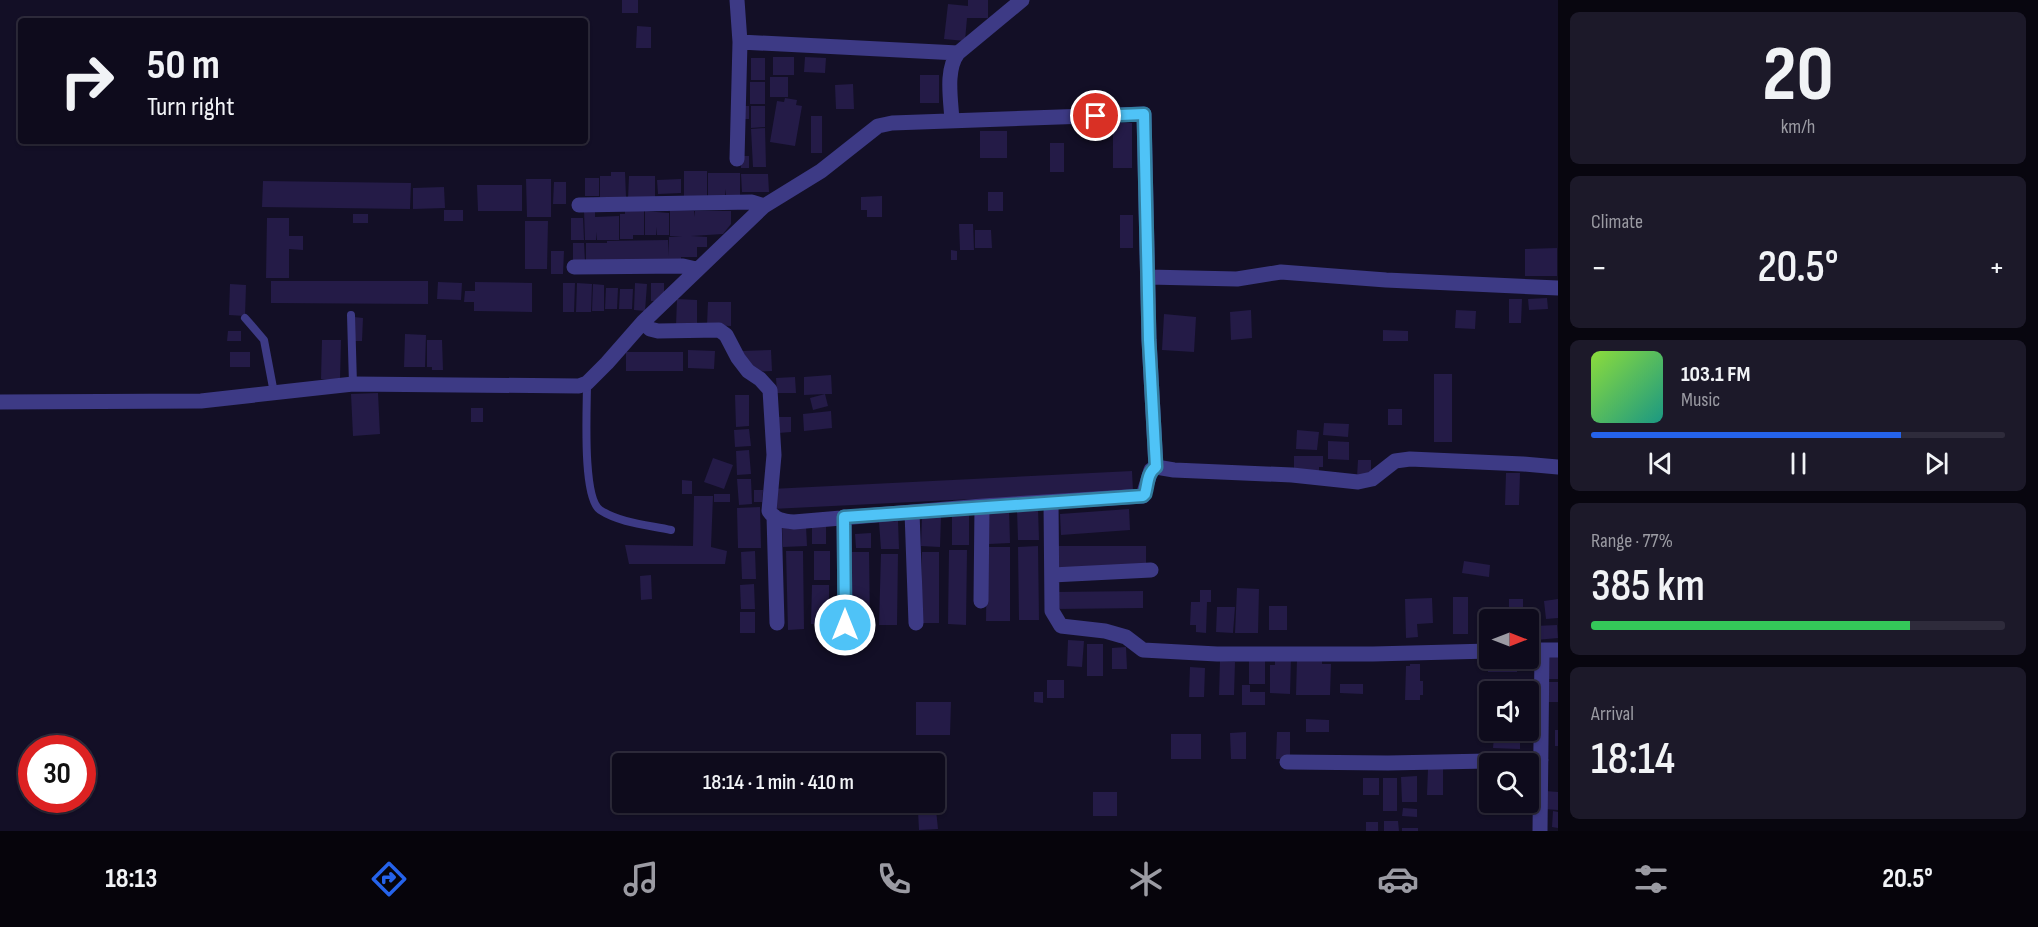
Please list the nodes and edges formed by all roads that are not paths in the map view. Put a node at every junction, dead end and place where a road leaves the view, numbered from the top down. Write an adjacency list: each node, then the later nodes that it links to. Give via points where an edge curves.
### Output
1 (737, 0): 3 (street)
2 (1022, 0): 4 (street)
3 (740, 42): 4 (street); 6 (street)
4 (958, 53): 5 (street, via 950,71)
5 (952, 121): 8 (street, via 878,126 821,171); 11 (street, via 1144,114)
6 (737, 159)
7 (579, 205): 8 (street, via 752,202)
8 (764, 206): 10 (street)
9 (574, 267): 10 (street)
10 (696, 269): 15 (street)
11 (1148, 277): 12 (street, via 1237,279 1281,272); 20 (street)
12 (1558, 288)
13 (351, 315): 17 (lane)
14 (245, 318): 18 (lane, via 264,340)
15 (643, 322): 16 (street); 25 (street, via 658,331 719,330 748,371 767,385 772,398 774,455 769,511)
16 (587, 383): 17 (street, via 571,387); 27 (lane, via 591,497 598,509 618,519)
17 (353, 384): 18 (street)
18 (274, 393): 19 (street, via 201,401)
19 (0, 402)
20 (1156, 467): 21 (street, via 1358,482 1372,479 1395,461 1410,459); 22 (street, via 1151,470 1143,496)
21 (1558, 467)
22 (1051, 502): 23 (street); 29 (street)
23 (982, 506): 24 (street); 30 (street)
24 (912, 512): 26 (street); 32 (street)
25 (774, 516): 26 (street, via 794,522); 31 (street)
26 (844, 517): 33 (street)
27 (671, 530)
28 (1151, 570): 29 (street)
29 (1052, 575): 36 (street, via 1052,611 1061,626 1116,634 1143,650 1217,654)
30 (981, 601)
31 (777, 624)
32 (916, 624)
33 (845, 625)
34 (1539, 650): 35 (street)
35 (1558, 650)
36 (1479, 651)
37 (1536, 669): 38 (street)
38 (1540, 760): 39 (street); 40 (street)
39 (1287, 762)
40 (1540, 831)

